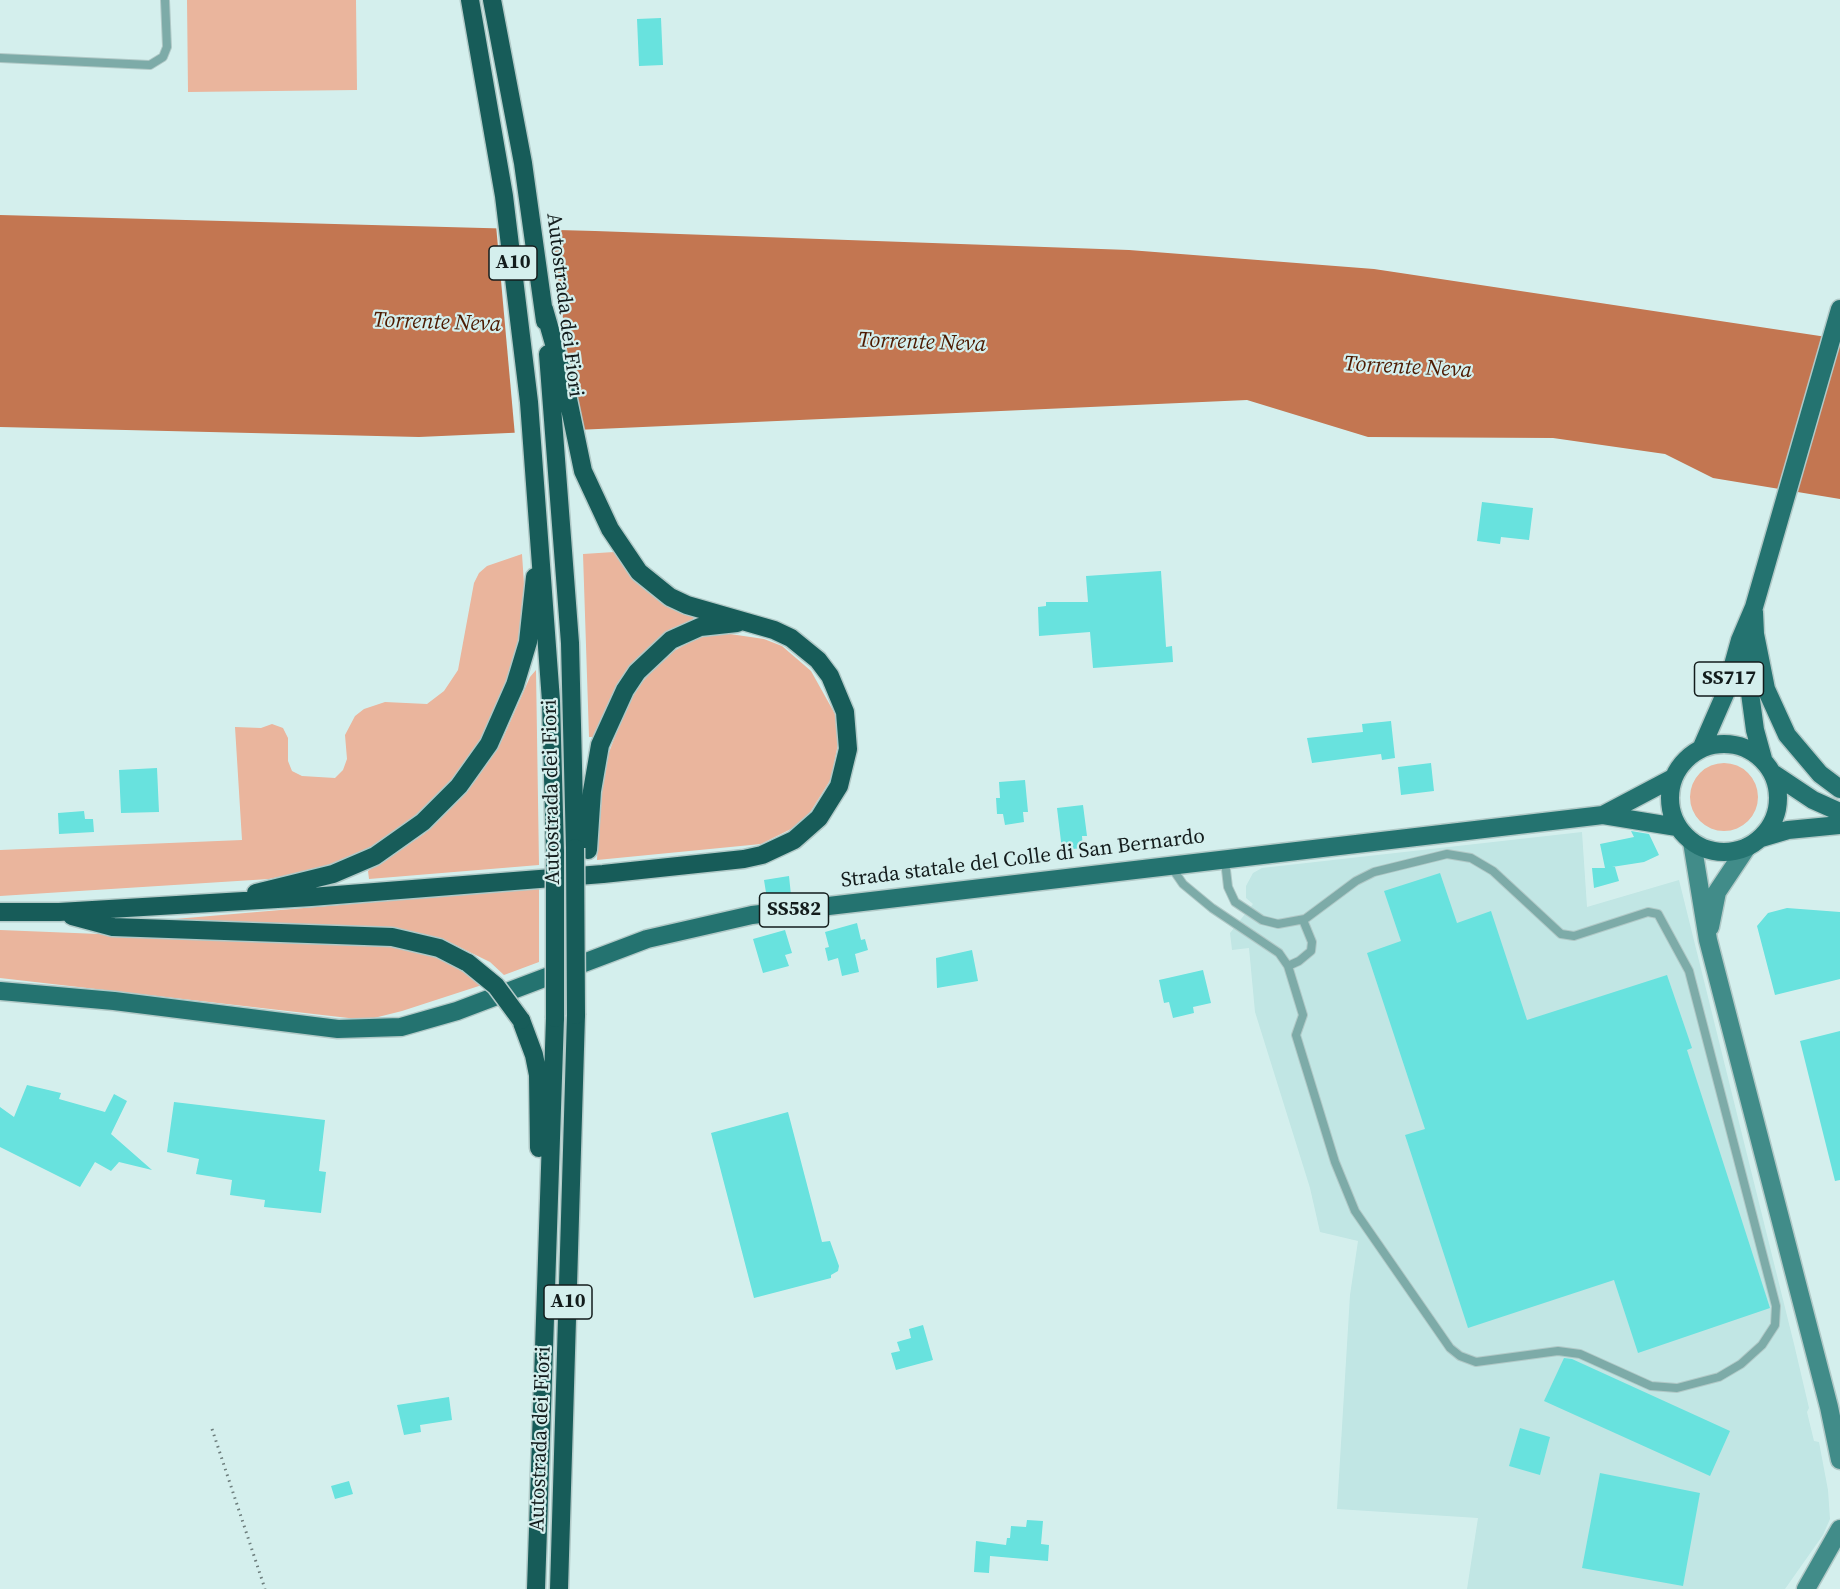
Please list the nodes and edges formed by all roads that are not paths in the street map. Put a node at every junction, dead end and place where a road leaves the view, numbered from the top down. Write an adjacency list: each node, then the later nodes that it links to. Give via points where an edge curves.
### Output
1 (165, 0): 4 (lane, via 167,47 163,57 150,65)
2 (470, 0): 7 (highway, Autostrada dei Fiori / A10, via 517,290)
3 (492, 0): 5 (highway, Autostrada dei Fiori / A10, via 523,163)
4 (0, 58)
5 (544, 309): 9 (highway, via 563,375 583,471 610,529 639,572 669,597); 22 (highway, Autostrada dei Fiori / A10)
6 (1840, 309): 8 (main road, SS717)
7 (540, 529): 25 (highway, via 523,662 489,744 459,786 423,822 375,856 333,874); 32 (highway, Autostrada dei Fiori / A10, bridge, via 551,701 555,854 555,1018)
8 (1754, 607): 10 (main road, SS717); 11 (main road, SS717, via 1725,694)
9 (745, 621): 22 (highway, via 700,627 671,640 624,690 600,745); 25 (highway, via 791,638 818,660 838,694 848,731 845,768 831,803 807,830 779,848 744,859 603,874)
10 (1755, 634): 12 (main road, SS717, via 1750,693); 15 (main road, via 1766,689 1787,735 1820,774)
11 (1701, 749): 12 (main road, via 1720,743 1737,744); 14 (main road, via 1680,765)
12 (1763, 759): 13 (main road)
13 (1774, 774): 16 (main road, via 1813,800); 21 (main road, via 1778,808 1772,824)
14 (1673, 778): 17 (main road, Strada statale del Colle di San Bernardo / SS582); 19 (main road, via 1669,794)
15 (1840, 789)
16 (1840, 812)
17 (1603, 815): 19 (main road, Strada statale del Colle di San Bernardo / SS582); 23 (main road, Strada statale del Colle di San Bernardo / SS582)
18 (1840, 825): 21 (main road, via 1788,830)
19 (1677, 827): 20 (main road)
20 (1692, 842): 21 (main road, via 1709,850 1728,852); 29 (street)
21 (1754, 843): 29 (street, via 1717,892)
22 (582, 849): 36 (highway, Autostrada dei Fiori / A10, bridge)
23 (1224, 857): 24 (main road, Strada statale del Colle di San Bernardo / SS582); 28 (lane, via 1227,887 1245,910 1278,924)
24 (1169, 864): 30 (lane, via 1183,884 1279,953); 31 (main road, Strada statale del Colle di San Bernardo / SS582, via 752,915 647,939 457,1011 401,1028 338,1029)
25 (223, 903): 27 (highway)
26 (0, 912): 27 (highway)
27 (59, 912): 32 (highway, bridge, via 113,927 392,937 439,948 468,963 496,986 521,1020 534,1055 538,1075 538,1146)
28 (1303, 920): 30 (lane, via 1312,942 1311,951); 30 (lane, via 1365,876 1447,854 1472,858 1493,871 1561,934 1574,936 1648,912 1658,914 1689,970 1776,1306 1775,1325 1762,1345 1719,1377 1677,1388 1651,1386 1569,1352 1476,1362 1455,1352 1355,1211 1335,1162 1296,1035 1303,1015)
29 (1708, 940): 33 (street)
30 (1288, 966)
31 (0, 991)
32 (548, 1221): 35 (highway, Autostrada dei Fiori / A10)
33 (1840, 1460)
34 (1840, 1529): 37 (street)
35 (536, 1589)
36 (560, 1589)
37 (1806, 1589)

